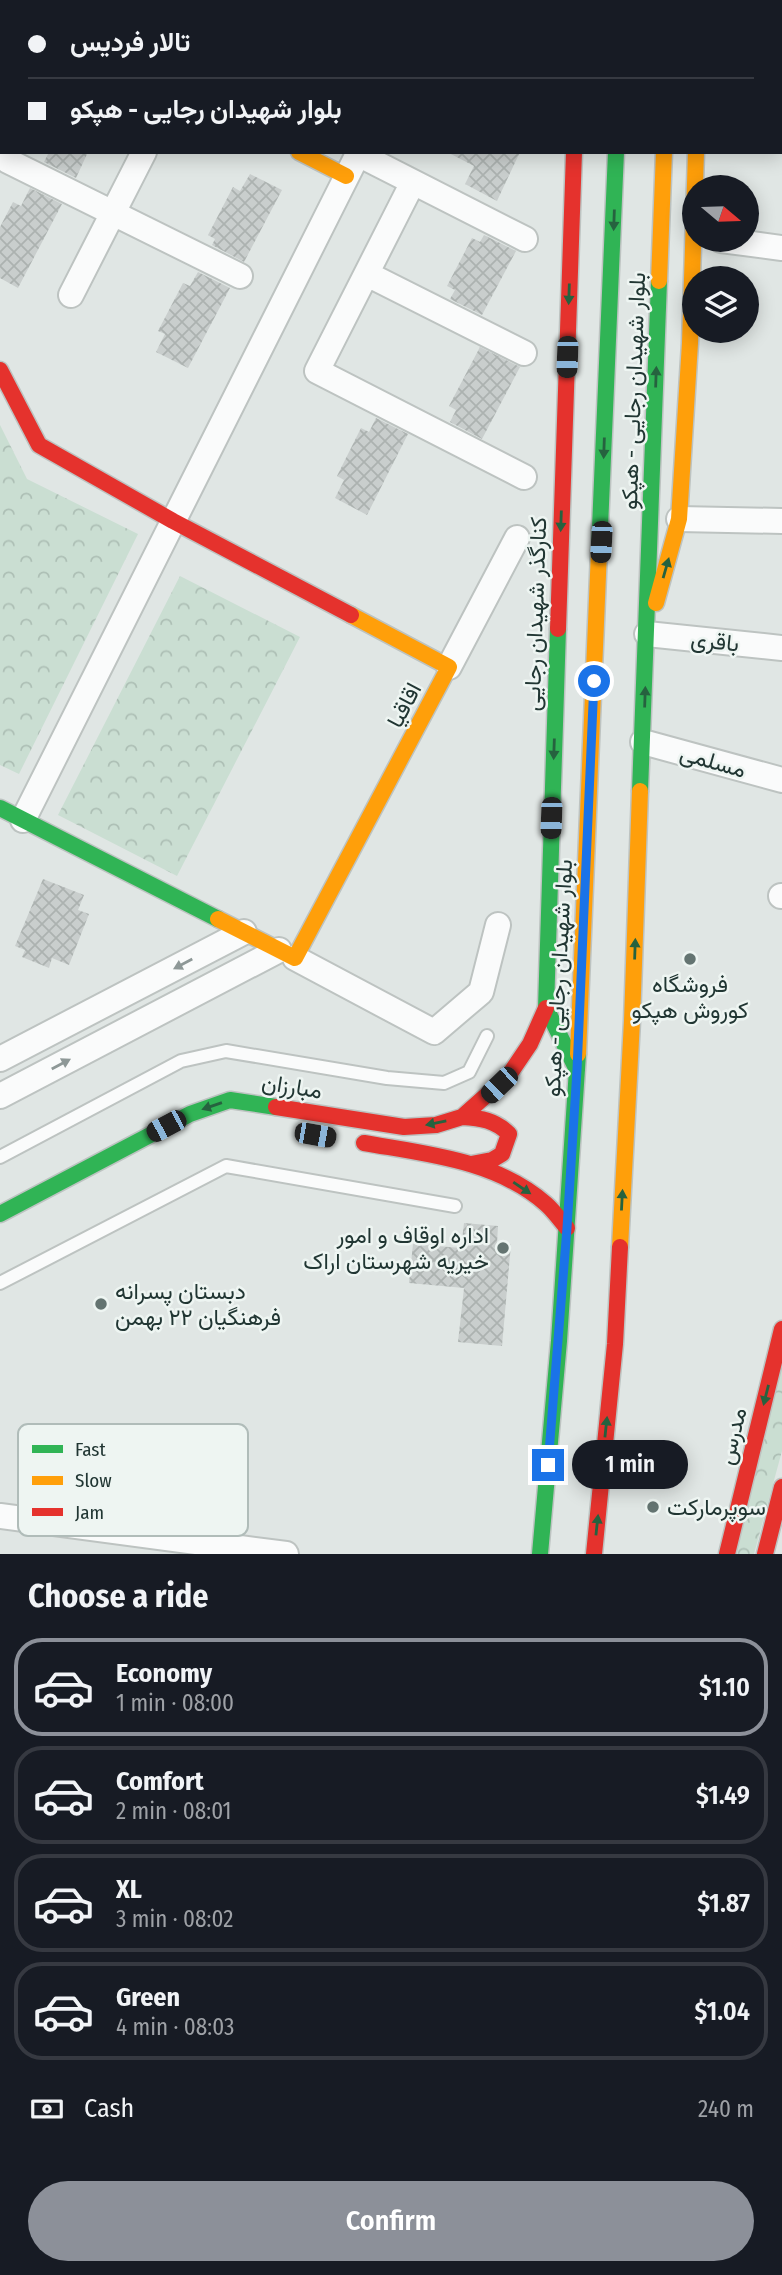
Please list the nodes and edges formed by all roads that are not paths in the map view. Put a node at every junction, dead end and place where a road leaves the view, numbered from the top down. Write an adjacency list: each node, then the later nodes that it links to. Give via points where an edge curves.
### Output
1 (143, 154): 13 (street)
2 (303, 154): 11 (main road)
3 (357, 154): 11 (street)
4 (360, 154): 12 (street)
5 (574, 154): 38 (main road, کنارگذر شهیدان رجایی, one-way to 38)
6 (616, 154): 41 (main road, بلوار شهیدان رجایی - هپکو, one-way to 41)
7 (664, 154): 28 (main road, بلوار شهیدان رجایی - هپکو, one-way to 7)
8 (696, 154): 10 (main road)
9 (8, 161): 13 (street)
10 (695, 175)
11 (346, 176): 25 (street)
12 (413, 182): 14 (street); 18 (street)
13 (113, 213): 19 (street); 20 (street)
14 (525, 239)
15 (760, 245): 16 (street)
16 (782, 248)
17 (693, 252): 24 (main road)
18 (367, 274): 21 (street); 23 (street, via 317,372)
19 (240, 276)
20 (71, 295)
21 (524, 353)
22 (0, 370): 25 (main road, اقاقیا, via 39,445)
23 (523, 477)
24 (679, 519): 26 (street); 28 (main road, one-way to 24)
25 (173, 521): 30 (main road, اقاقیا); 34 (street)
26 (782, 521)
27 (517, 538): 30 (street)
28 (647, 634): 29 (street, باقری); 31 (main road, بلوار شهیدان رجایی - هپکو, one-way to 28)
29 (782, 648)
30 (449, 667): 37 (main road, اقاقیا)
31 (643, 742): 32 (street, مسلمی); 58 (main road, بلوار شهیدان رجایی - هپکو, one-way to 31, via 615,1344)
32 (782, 780)
33 (0, 807): 34 (main road)
34 (23, 820): 36 (main road)
35 (498, 925): 37 (street, via 481,992 440,1027)
36 (244, 932): 37 (main road); 40 (street, one-way to 40)
37 (292, 951): 42 (street, one-way to 37)
38 (545, 1008): 41 (main road, کنارگذر شهیدان رجایی); 43 (main road, مبارزان, via 530,1044 509,1075)
39 (486, 1037): 45 (lane, via 469,1072 444,1083 226,1051 181,1061)
40 (0, 1059)
41 (577, 1070): 49 (main road, بلوار شهیدان رجایی - هپکو)
42 (0, 1096)
43 (462, 1117): 46 (main road, via 500,1123 509,1134 502,1156); 48 (main road, مبارزان, one-way to 48, via 404,1127 230,1100 190,1114)
44 (346, 1140): 46 (main road)
45 (0, 1157)
46 (471, 1164): 49 (main road, one-way to 49, via 507,1178 545,1203)
47 (455, 1206): 50 (lane, via 226,1166)
48 (0, 1214)
49 (567, 1228): 57 (main road, بلوار شهیدان رجایی - هپکو)
50 (0, 1283)
51 (782, 1329): 59 (main road, مدرس, one-way to 59)
52 (782, 1487): 60 (main road)
53 (0, 1516): 54 (street)
54 (18, 1518)
55 (151, 1536): 56 (street)
56 (286, 1554)
57 (540, 1554)
58 (594, 1554)
59 (727, 1554)
60 (765, 1554)

